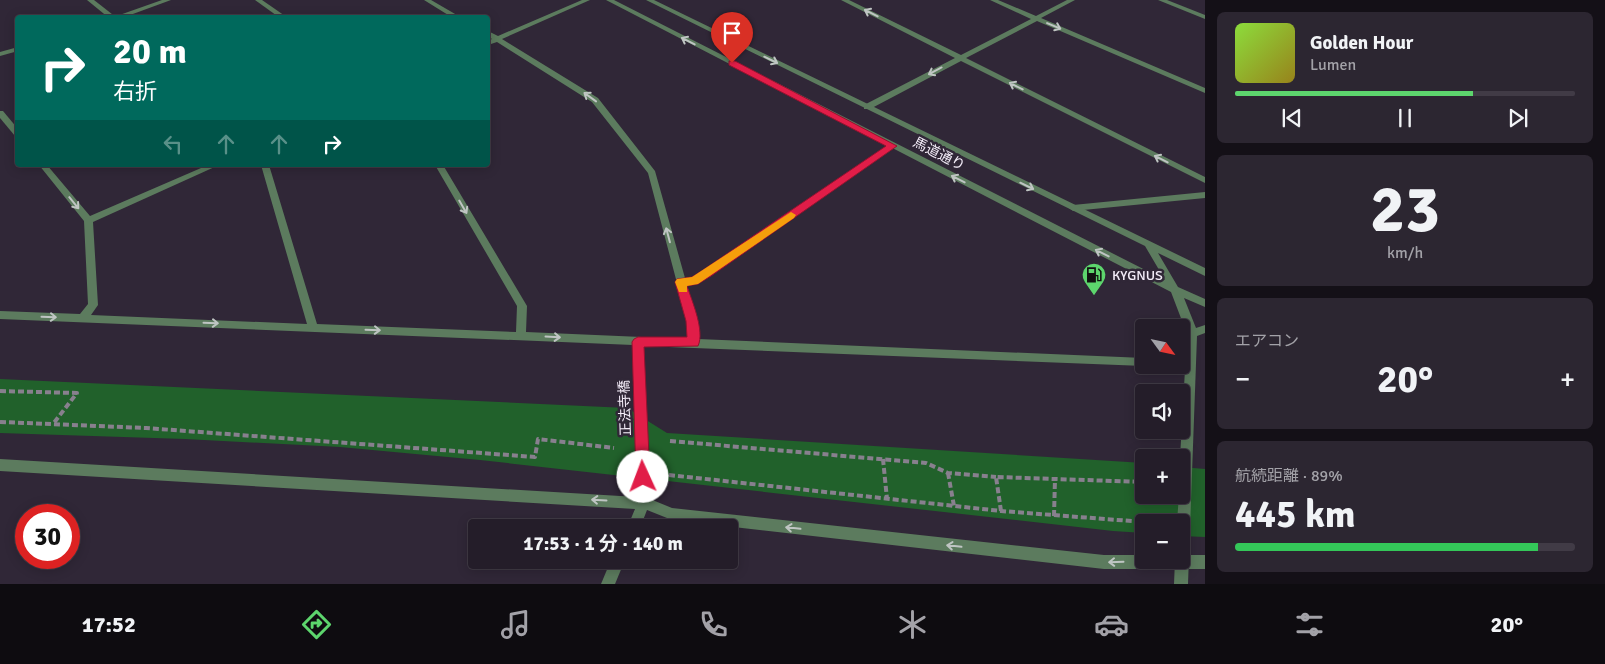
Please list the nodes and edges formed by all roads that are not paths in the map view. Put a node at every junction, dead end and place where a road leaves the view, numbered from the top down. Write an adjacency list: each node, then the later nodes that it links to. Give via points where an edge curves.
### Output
1 (90, 0): 12 (street)
2 (168, 0): 13 (street)
3 (258, 0): 14 (street)
4 (427, 0): 15 (street)
5 (587, 0): 19 (street)
6 (609, 0): 28 (street, 馬道通り, one-way to 6)
7 (649, 0): 25 (street, 馬道通り, one-way to 25)
8 (844, 0): 23 (street, one-way to 8)
9 (993, 0): 17 (street)
10 (1072, 0): 17 (street)
11 (1160, 0): 16 (street)
12 (110, 15)
13 (123, 15)
14 (280, 15)
15 (454, 15)
16 (1205, 17)
17 (1037, 19): 23 (street); 24 (street, one-way to 24)
18 (490, 34): 19 (street)
19 (498, 38): 20 (street); 39 (street, one-way to 19, via 652,173 594,100)
20 (490, 42)
21 (15, 50): 22 (street)
22 (0, 54)
23 (960, 58): 25 (street, one-way to 25); 33 (street, one-way to 23)
24 (1205, 91)
25 (867, 107): 35 (street, 馬道通り, one-way to 35)
26 (0, 113): 27 (street)
27 (15, 130)
28 (893, 146): 39 (street, via 707,273 694,281); 40 (street, 馬道通り, one-way to 28)
29 (45, 167): 36 (street, one-way to 36)
30 (210, 167): 36 (street)
31 (266, 167): 44 (street)
32 (440, 167): 47 (street, one-way to 47, via 522,306)
33 (1205, 180)
34 (1205, 195): 35 (street)
35 (1073, 208): 37 (street, 馬道通り)
36 (88, 220): 43 (street, via 93,305)
37 (1149, 246): 38 (street, 馬道通り); 40 (street)
38 (1205, 272)
39 (681, 282): 49 (street)
40 (1177, 291): 41 (street, 馬道通り); 46 (street)
41 (1205, 303)
42 (0, 315): 43 (street, one-way to 43)
43 (84, 318): 44 (street, one-way to 44)
44 (313, 327): 47 (street, one-way to 47)
45 (1205, 329): 46 (street)
46 (1192, 334): 50 (street)
47 (522, 335): 48 (street, one-way to 48)
48 (638, 342): 49 (street); 54 (street, 正法寺橋)
49 (694, 342): 51 (street)
50 (1190, 343)
51 (1135, 362)
52 (1185, 374): 55 (street)
53 (0, 465): 54 (street, one-way to 53)
54 (644, 503): 56 (street); 57 (street, one-way to 54, via 1084,560 672,514)
55 (1183, 514)
56 (636, 519)
57 (1135, 562)
58 (1190, 562): 59 (street)
59 (1205, 562)
60 (614, 569): 62 (street)
61 (1182, 569): 63 (street)
62 (608, 584)
63 (1181, 584)

